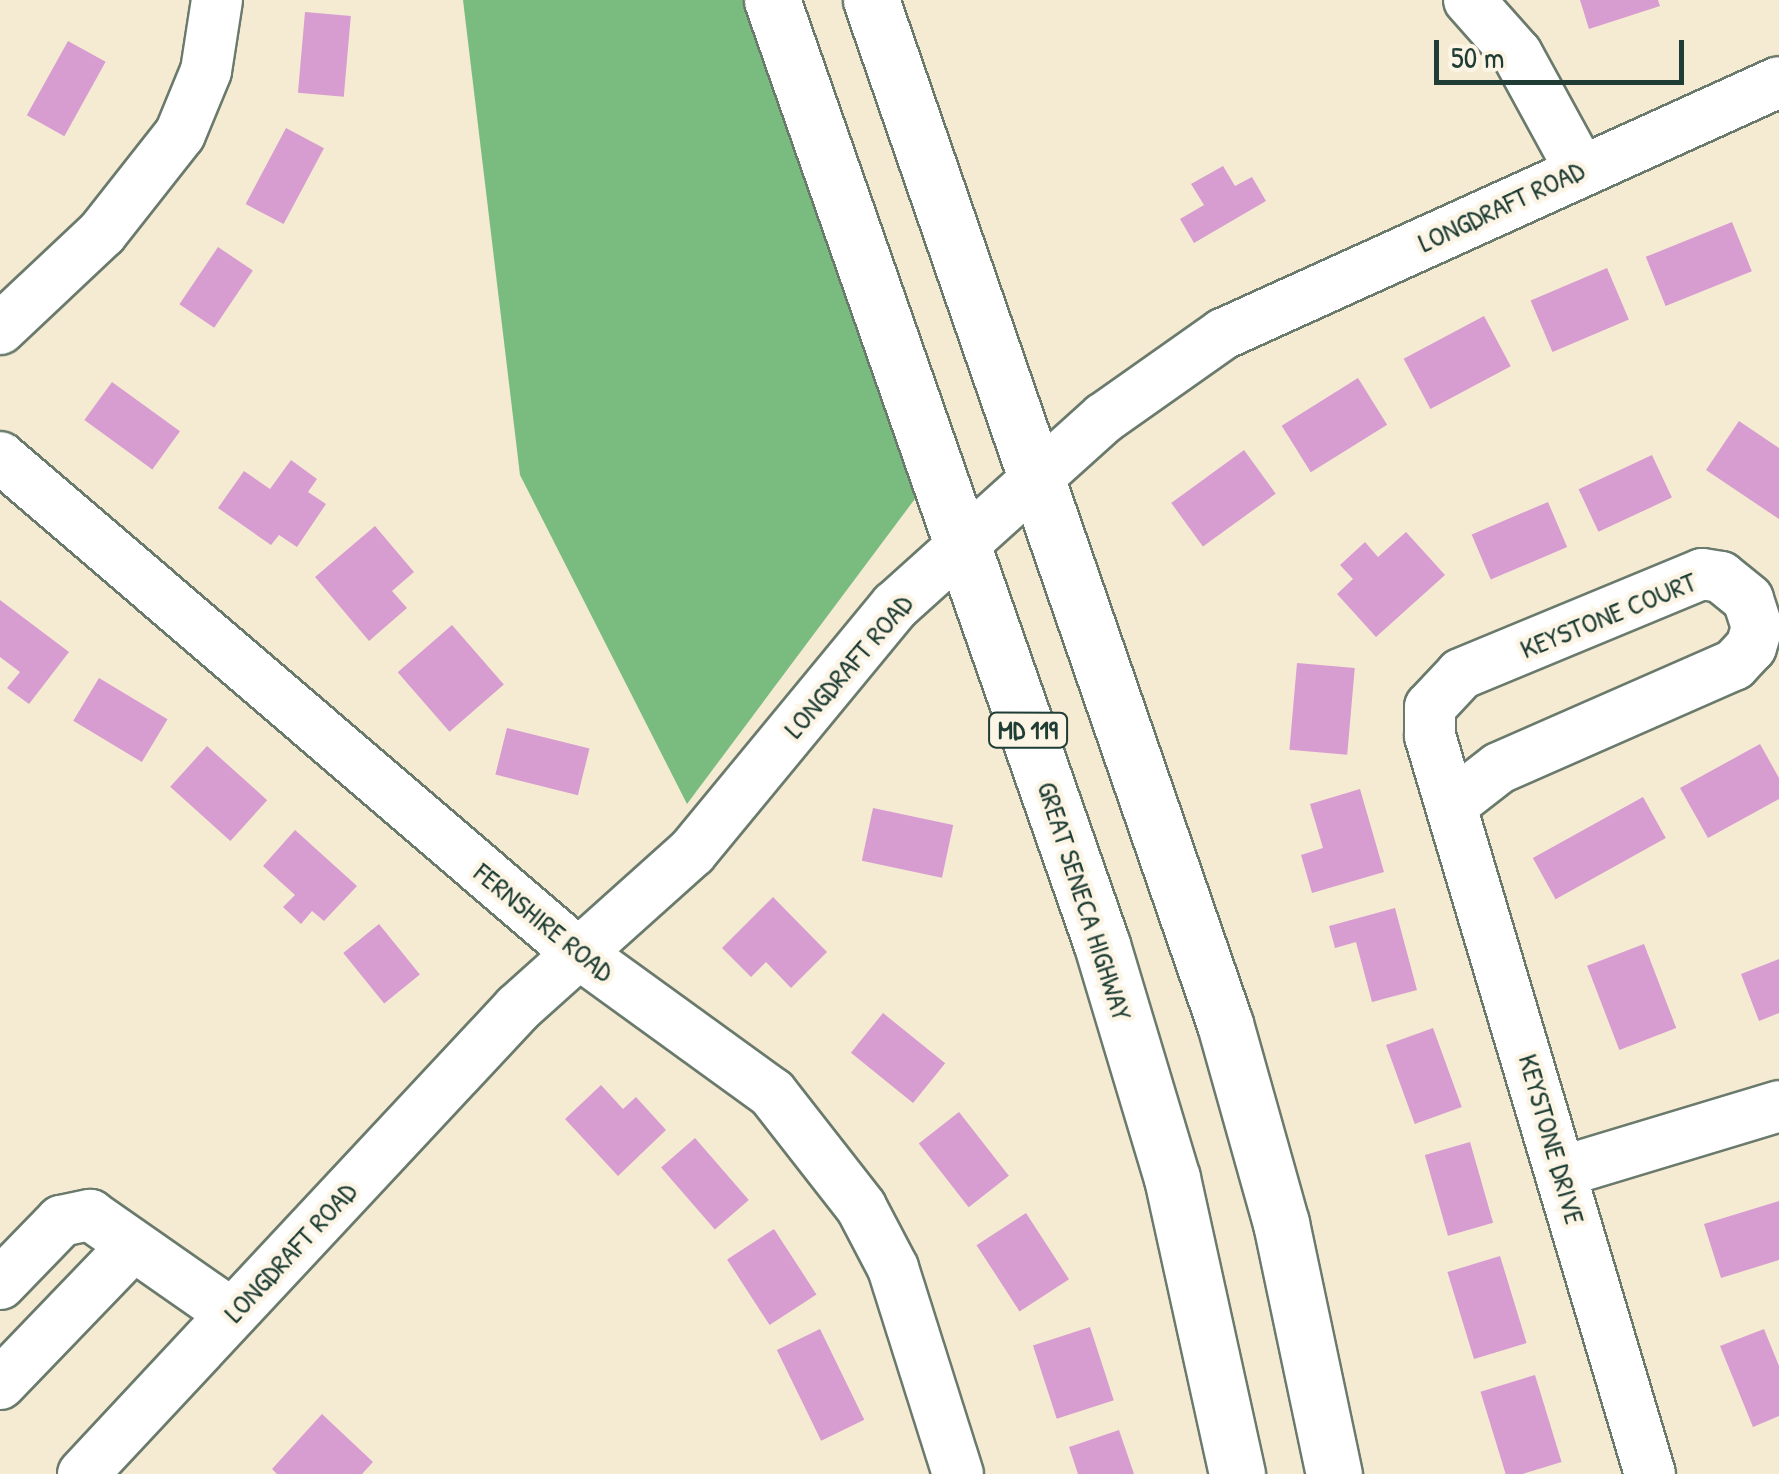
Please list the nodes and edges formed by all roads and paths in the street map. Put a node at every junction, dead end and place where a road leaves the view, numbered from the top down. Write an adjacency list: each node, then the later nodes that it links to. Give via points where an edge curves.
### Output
1 (217, 0): 7 (street, via 206,71 180,134 102,233)
2 (772, 0): 10 (main road, GREAT SENECA HIGHWAY / MD 119)
3 (871, 0): 9 (main road)
4 (1469, 0): 6 (street, via 1517,54)
5 (1779, 82): 6 (street, LONGDRAFT ROAD)
6 (1580, 170): 9 (street, LONGDRAFT ROAD, via 1223,334 1134,393)
7 (0, 329)
8 (0, 457): 12 (street, FERNSHIRE ROAD)
9 (1040, 476): 10 (street, LONGDRAFT ROAD); 22 (main road, via 1225,1024 1281,1222)
10 (966, 542): 12 (street, LONGDRAFT ROAD, via 895,606 692,852); 21 (main road, GREAT SENECA HIGHWAY / MD 119, via 1102,945 1172,1178)
11 (1454, 803): 11 (street, KEYSTONE COURT, via 1498,768 1734,665 1751,647 1757,627 1748,599 1721,578 1702,574 1461,674 1430,707 1430,736); 14 (street, KEYSTONE DRIVE)
12 (577, 952): 17 (street, LONGDRAFT ROAD); 20 (street, FERNSHIRE ROAD, via 772,1093 815,1142 893,1268)
13 (1779, 1106): 14 (street)
14 (1561, 1172): 23 (street, KEYSTONE DRIVE)
15 (133, 1246): 16 (street, via 107,1222 74,1216); 17 (street); 18 (street)
16 (0, 1284)
17 (232, 1314): 19 (street, LONGDRAFT ROAD)
18 (0, 1384)
19 (83, 1474)
20 (958, 1474)
21 (1237, 1474)
22 (1334, 1474)
23 (1650, 1474)

